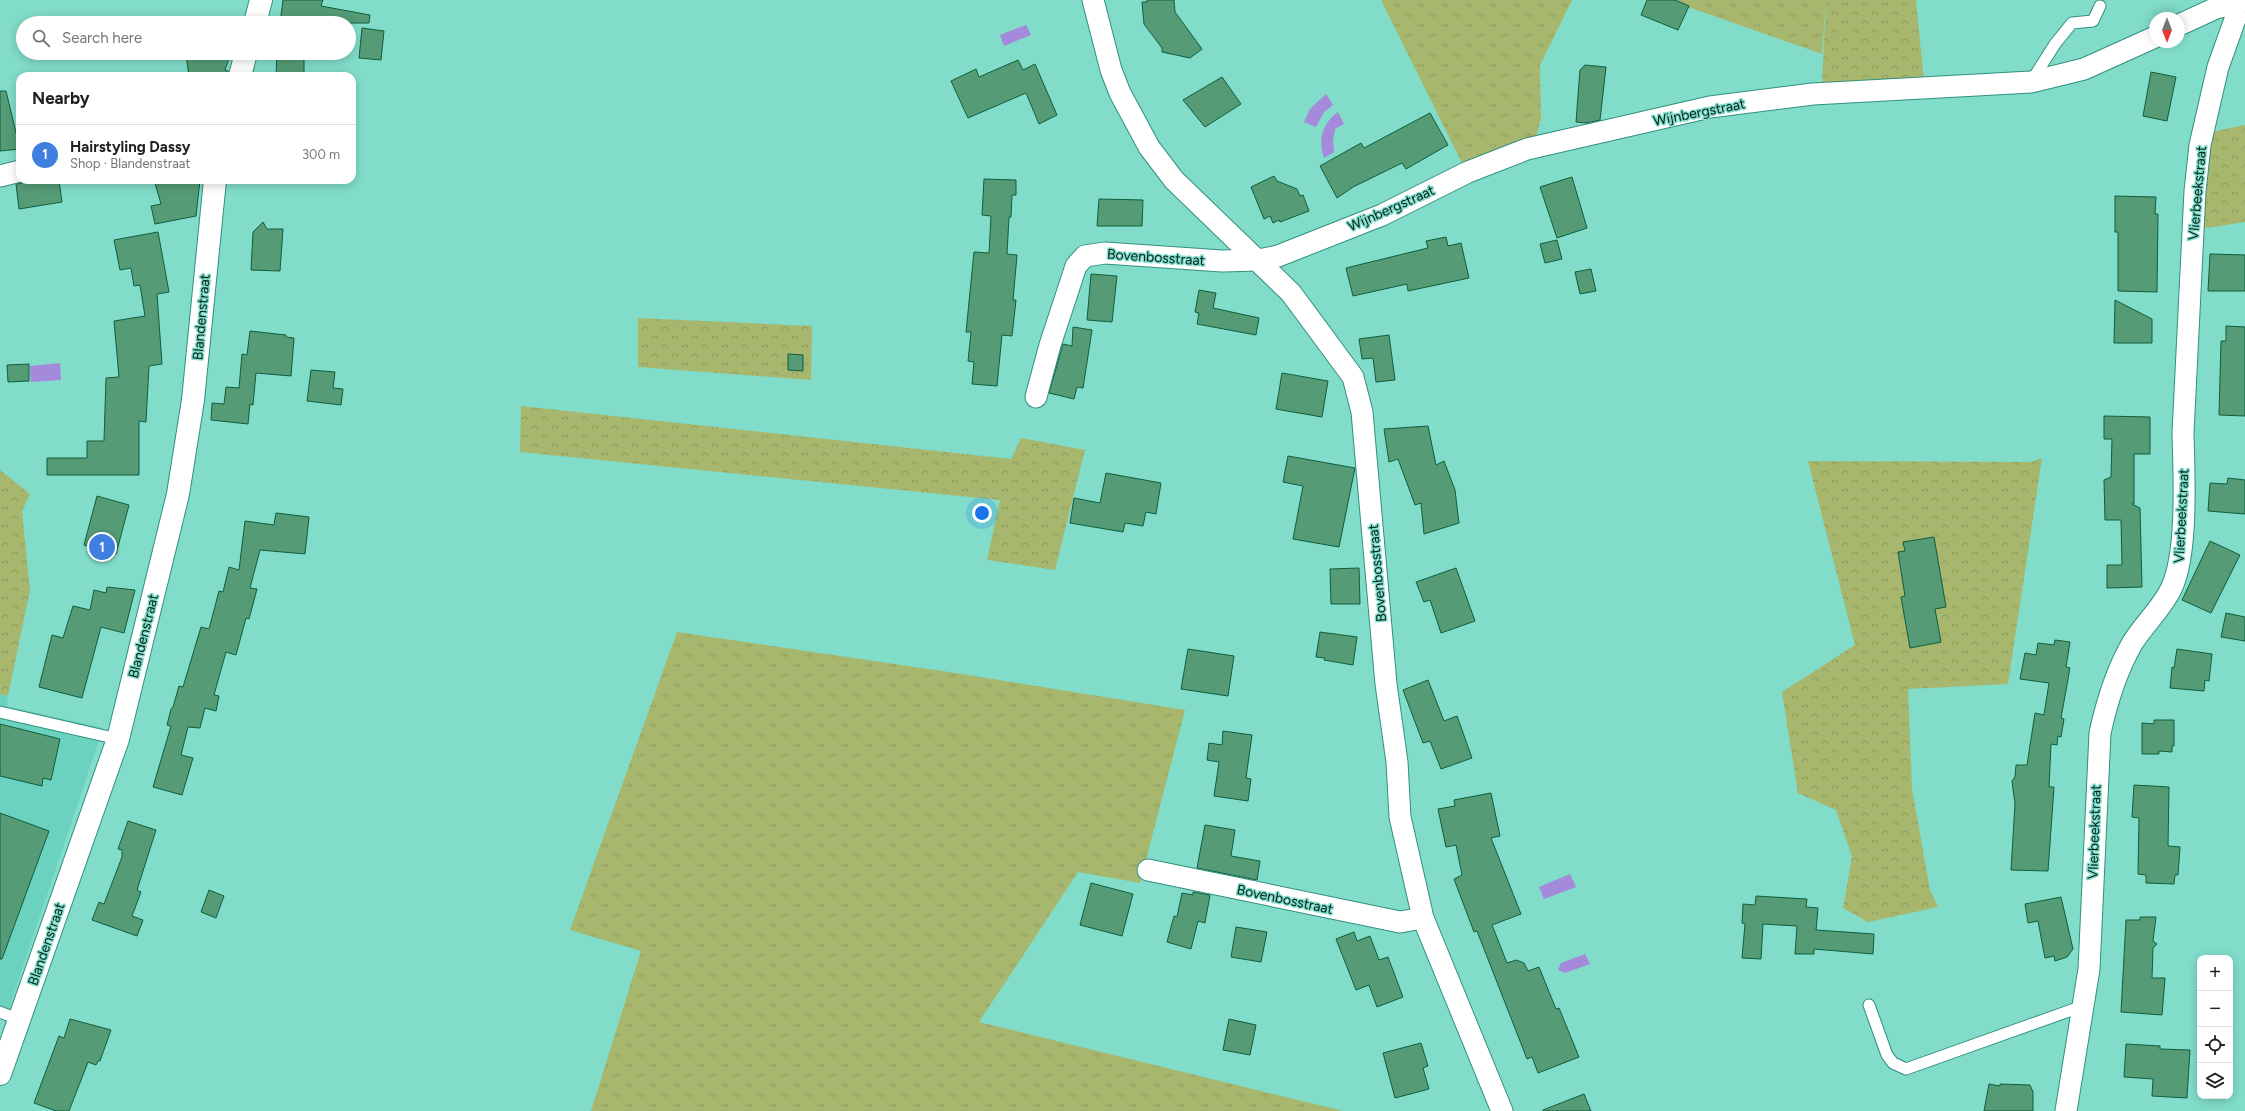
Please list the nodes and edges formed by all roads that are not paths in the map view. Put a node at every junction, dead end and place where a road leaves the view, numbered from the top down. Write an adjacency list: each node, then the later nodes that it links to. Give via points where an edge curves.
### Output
1 (261, 0): 5 (street)
2 (1093, 0): 14 (street, Bovenbosstraat, via 1111,70 1120,93 1149,147 1174,180)
3 (2241, 1): 6 (street, via 2216,8); 21 (street, Vlierbeekstraat, via 2218,67 2200,145 2195,190 2179,567 2172,588 2134,641 2119,668 2107,699 2100,733 2089,969)
4 (2100, 6): 10 (lane, via 2093,21 2072,23)
5 (257, 16)
6 (2185, 22)
7 (2149, 40): 10 (street, Wijnbergstraat, via 2084,69)
8 (244, 60): 9 (street)
9 (241, 72)
10 (2031, 82): 14 (street, Wijnbergstraat, via 1813,94 1717,106 1527,149 1468,172 1382,215 1278,256)
11 (16, 172): 12 (street)
12 (0, 176)
13 (215, 184): 17 (street, Blandenstraat, via 194,400 179,486)
14 (1259, 260): 15 (street, Bovenbosstraat, via 1222,262 1105,253 1085,256 1076,266); 19 (street, Bovenbosstraat, via 1291,292 1353,377 1362,412 1400,817)
15 (1036, 398)
16 (0, 712): 17 (lane)
17 (118, 739): 23 (street, Blandenstraat)
18 (1148, 870): 19 (street, Bovenbosstraat, via 1400,922)
19 (1424, 918): 25 (street, Bovenbosstraat)
20 (1869, 1005): 21 (lane, via 1887,1055 1893,1063 1906,1069)
21 (2083, 1006): 26 (street, Vlierbeekstraat)
22 (0, 1012): 23 (lane)
23 (20, 1020): 24 (street, Blandenstraat)
24 (0, 1074)
25 (1502, 1111)
26 (2066, 1111)

